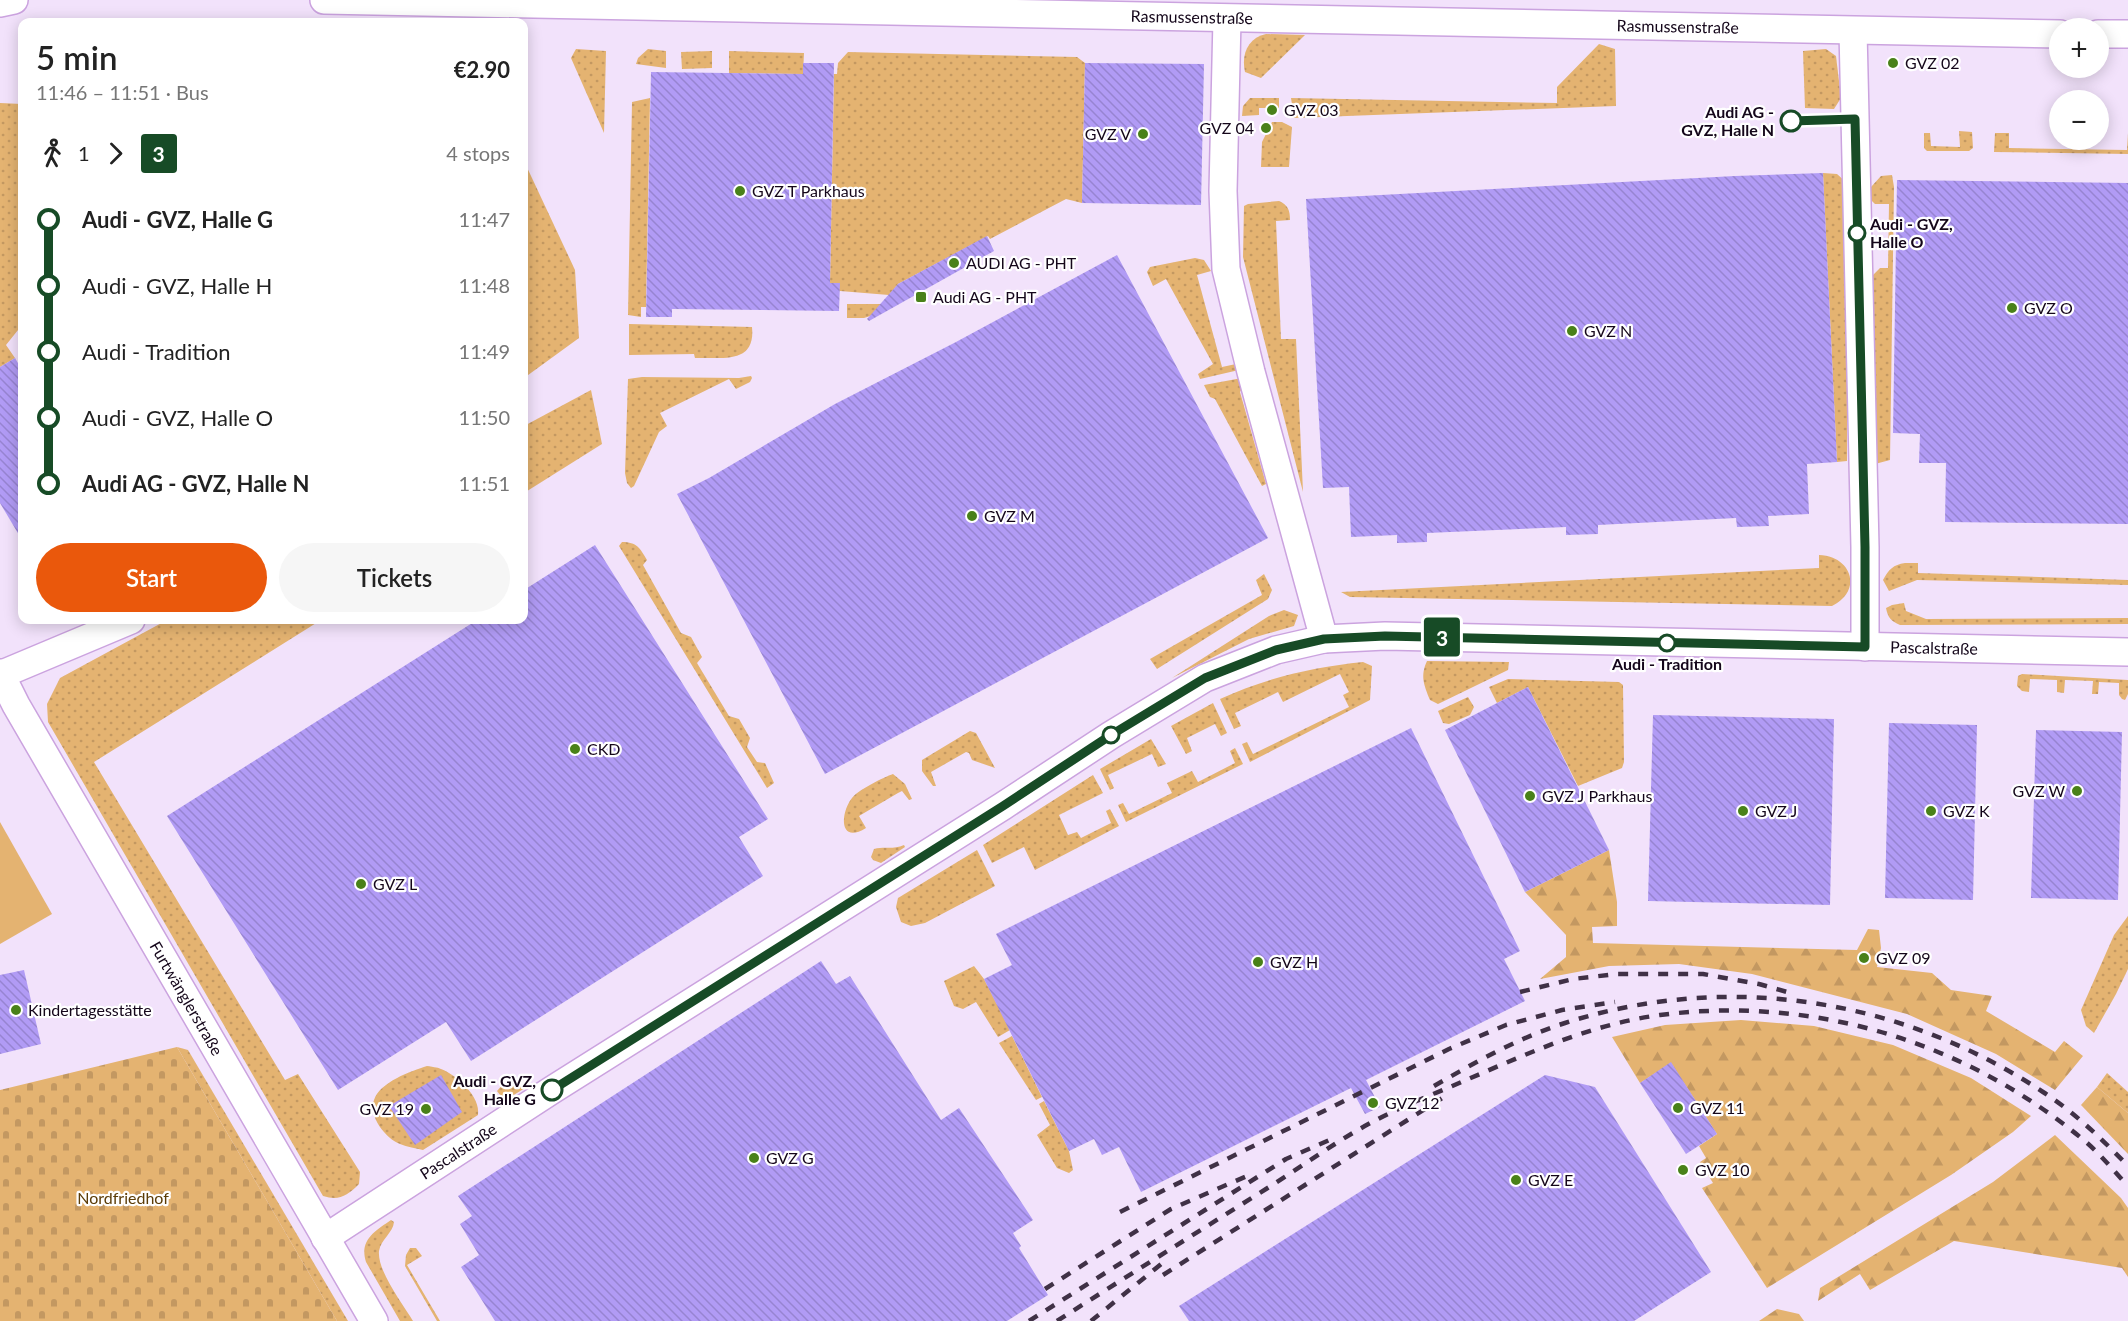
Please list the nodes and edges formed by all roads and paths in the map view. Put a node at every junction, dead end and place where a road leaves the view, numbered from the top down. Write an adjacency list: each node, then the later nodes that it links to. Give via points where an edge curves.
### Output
1 (14, 0): 3 (street)
2 (324, 0): 4 (street, Rasmussenstraße)
3 (0, 3)
4 (1227, 19): 5 (street, Rasmussenstraße); 10 (street, via 1223,191 1226,269)
5 (1853, 31): 6 (street, Rasmussenstraße); 11 (street)
6 (2049, 33)
7 (2109, 34): 8 (street)
8 (2128, 34)
9 (121, 624): 13 (street)
10 (1324, 639): 11 (street, Pascalstraße, via 1385,636); 14 (street, Pascalstraße, via 1276,650 1214,675 1148,712 495,1126)
11 (1865, 647): 12 (street, Pascalstraße)
12 (2128, 652)
13 (0, 675): 14 (street, Furtwänglerstraße)
14 (326, 1238): 15 (street, Furtwänglerstraße)
15 (374, 1321)

